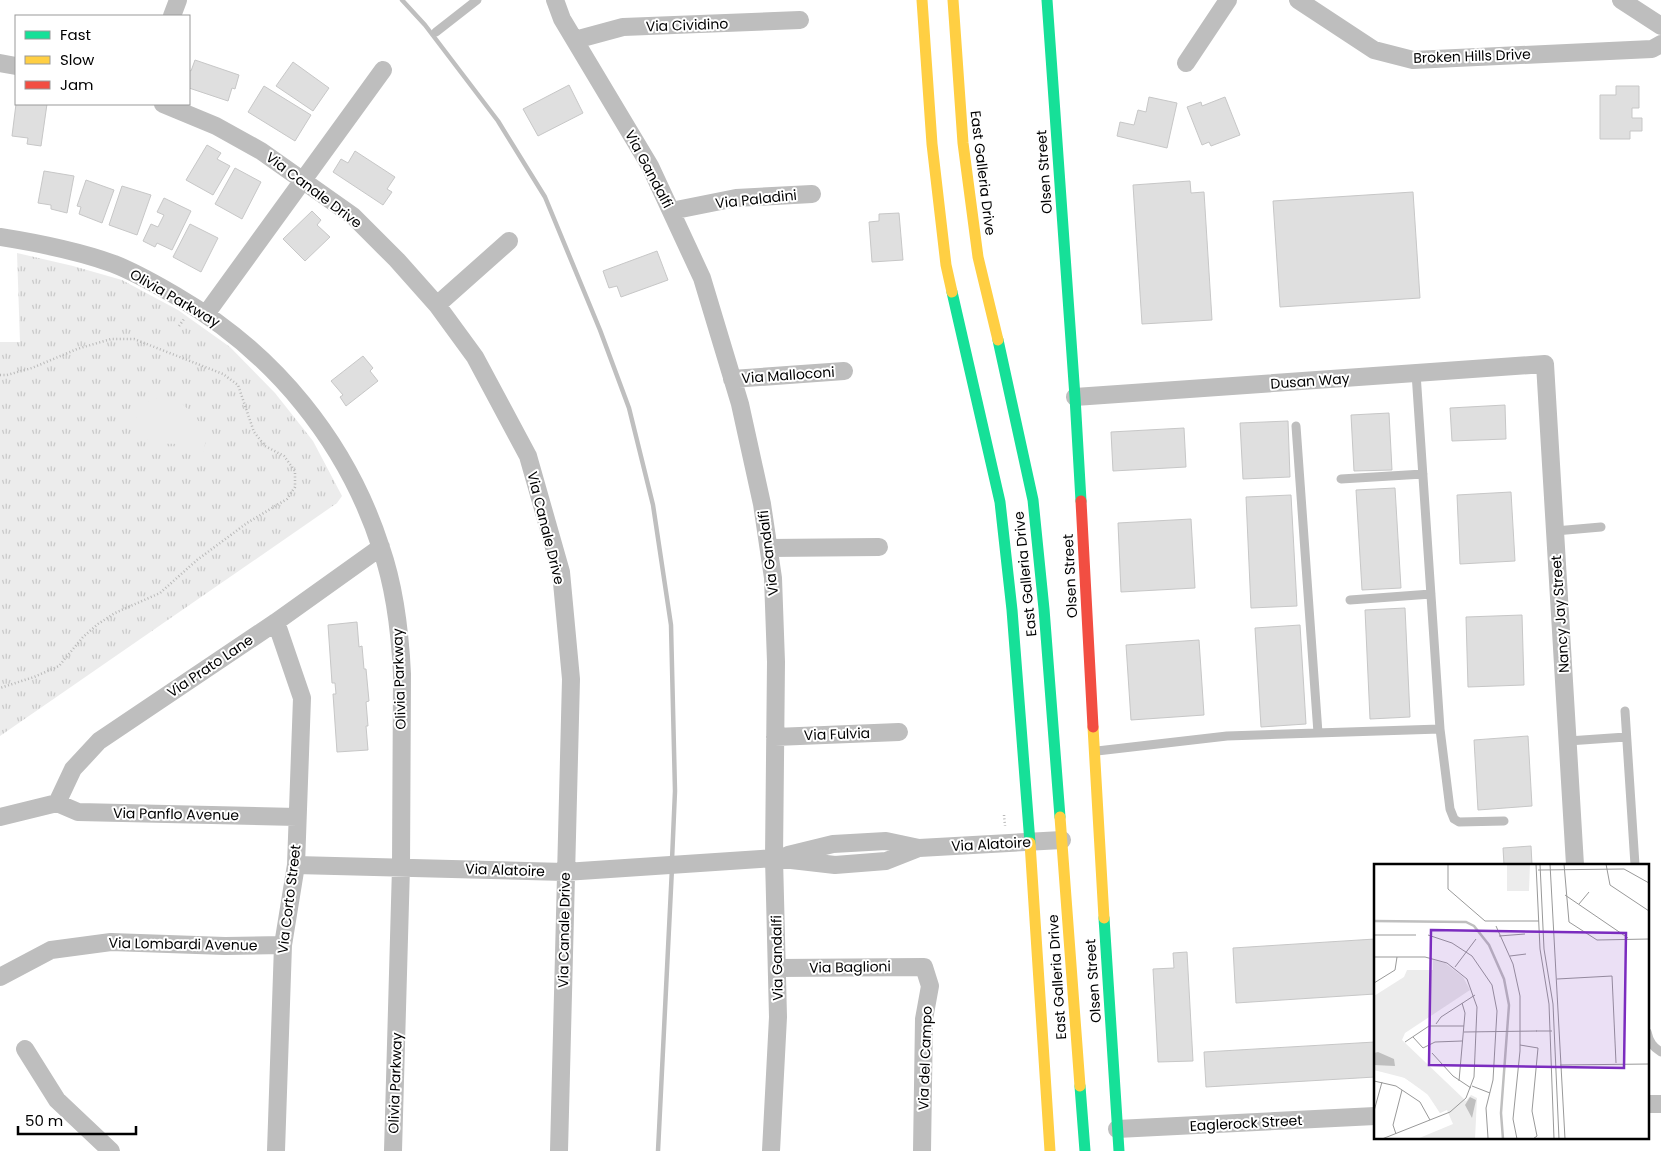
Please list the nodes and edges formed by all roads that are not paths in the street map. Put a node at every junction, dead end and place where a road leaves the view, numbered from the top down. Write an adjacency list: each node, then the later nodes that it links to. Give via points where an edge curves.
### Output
1 (178, 0): 10 (street)
2 (477, 0): 13 (lane)
3 (555, 0): 14 (street, Via Gandalfi)
4 (922, 0): 59 (main road, East Galleria Drive, via 932,144 946,264 1000,502)
5 (953, 0): 21 (main road, East Galleria Drive)
6 (1047, 0): 34 (main road, Olsen Street)
7 (1228, 0): 17 (street)
8 (1298, 0): 15 (street, Broken Hills Drive, via 1374,50 1413,60 1652,49)
9 (1621, 0): 12 (street)
10 (172, 15)
11 (800, 20): 14 (street, Via Cividino, via 623,27)
12 (1661, 26)
13 (436, 32)
14 (575, 40): 25 (street, Via Gandalfi, via 650,166)
15 (1661, 44)
16 (0, 63): 18 (street)
17 (1186, 63)
18 (15, 66)
19 (383, 70): 23 (street)
20 (946, 81): 21 (main road)
21 (959, 102): 58 (main road, East Galleria Drive, via 978,258 1033,500)
22 (164, 105): 23 (street, Via Canale Drive, via 216,126)
23 (302, 179): 28 (street, Via Canale Drive, via 353,216 398,260); 29 (street)
24 (812, 194): 25 (street, Via Paladini, via 736,198)
25 (671, 211): 33 (street, Via Gandalfi, via 702,278)
26 (0, 237): 29 (street, Olivia Parkway, via 32,242 114,264 142,276)
27 (509, 241): 28 (street)
28 (437, 305): 65 (street, Via Canale Drive, via 475,357 528,456 561,572 571,679)
29 (206, 314): 40 (street, Olivia Parkway, via 254,352 314,416 354,483)
30 (1544, 364): 32 (street, Dusan Way); 39 (street, Nancy Jay Street)
31 (844, 371): 33 (street, Via Malloconi)
32 (1416, 373): 34 (street, Dusan Way); 36 (lane)
33 (732, 379): 42 (street, Via Gandalfi, via 760,494)
34 (1075, 397): 53 (main road, Olsen Street)
35 (1296, 426): 49 (lane)
36 (1423, 474): 37 (lane); 43 (lane)
37 (1340, 479)
38 (1600, 527): 39 (lane)
39 (1555, 531): 52 (street, Nancy Jay Street)
40 (381, 547): 45 (street, Via Prato Lane); 64 (street, Olivia Parkway, via 393,594 401,652)
41 (880, 547): 42 (street)
42 (769, 548): 50 (street, Via Gandalfi, via 773,578)
43 (1431, 594): 44 (lane); 47 (lane)
44 (1350, 600)
45 (276, 622): 54 (street, Via Prato Lane, via 99,741 73,769); 55 (street, Via Corto Street, via 302,698)
46 (1625, 711): 51 (lane)
47 (1440, 729): 49 (lane); 57 (lane, via 1454,819 1459,822)
48 (899, 732): 50 (street, Via Fulvia)
49 (1318, 733): 53 (lane, via 1227,736)
50 (775, 737): 60 (street, Via Gandalfi)
51 (1626, 737): 52 (lane); 62 (lane)
52 (1568, 741): 61 (street, Nancy Jay Street)
53 (1094, 752): 76 (main road, Olsen Street)
54 (57, 803): 55 (street, Via Panflo Avenue, via 78,812); 56 (street)
55 (297, 817): 63 (street, Via Corto Street)
56 (0, 818)
57 (1504, 821)
58 (1062, 840): 59 (street, Via Alatoire); 84 (main road, East Galleria Drive)
59 (1030, 842): 60 (street, Via Alatoire, via 919,848 886,841 833,844); 83 (main road, East Galleria Drive)
60 (774, 858): 65 (street, Via Alatoire); 68 (street, Via Gandalfi)
61 (1575, 864)
62 (1635, 864)
63 (296, 865): 64 (street, Via Alatoire); 66 (street, Via Corto Street)
64 (401, 867): 65 (street, Via Alatoire); 79 (street, Olivia Parkway)
65 (565, 872): 80 (street, Via Canale Drive)
66 (283, 945): 69 (street, Via Lombardi Avenue, via 111,942 51,950); 78 (street, Via Corto Street)
67 (924, 967): 68 (street, Via Baglioni); 82 (street, Via del Campo, via 930,986 924,1019)
68 (777, 968): 81 (street, Via Gandalfi, via 778,1017)
69 (0, 977)
70 (1648, 1035): 72 (lane, via 1650,1042)
71 (25, 1049): 77 (street, via 57,1100)
72 (1661, 1052)
73 (1648, 1104): 74 (street)
74 (1661, 1104)
75 (1374, 1116): 76 (street, Eaglerock Street)
76 (1117, 1129): 85 (main road, Olsen Street)
77 (111, 1151)
78 (276, 1151)
79 (393, 1151)
80 (559, 1151)
81 (771, 1151)
82 (922, 1151)
83 (1050, 1151)
84 (1085, 1151)
85 (1119, 1151)

